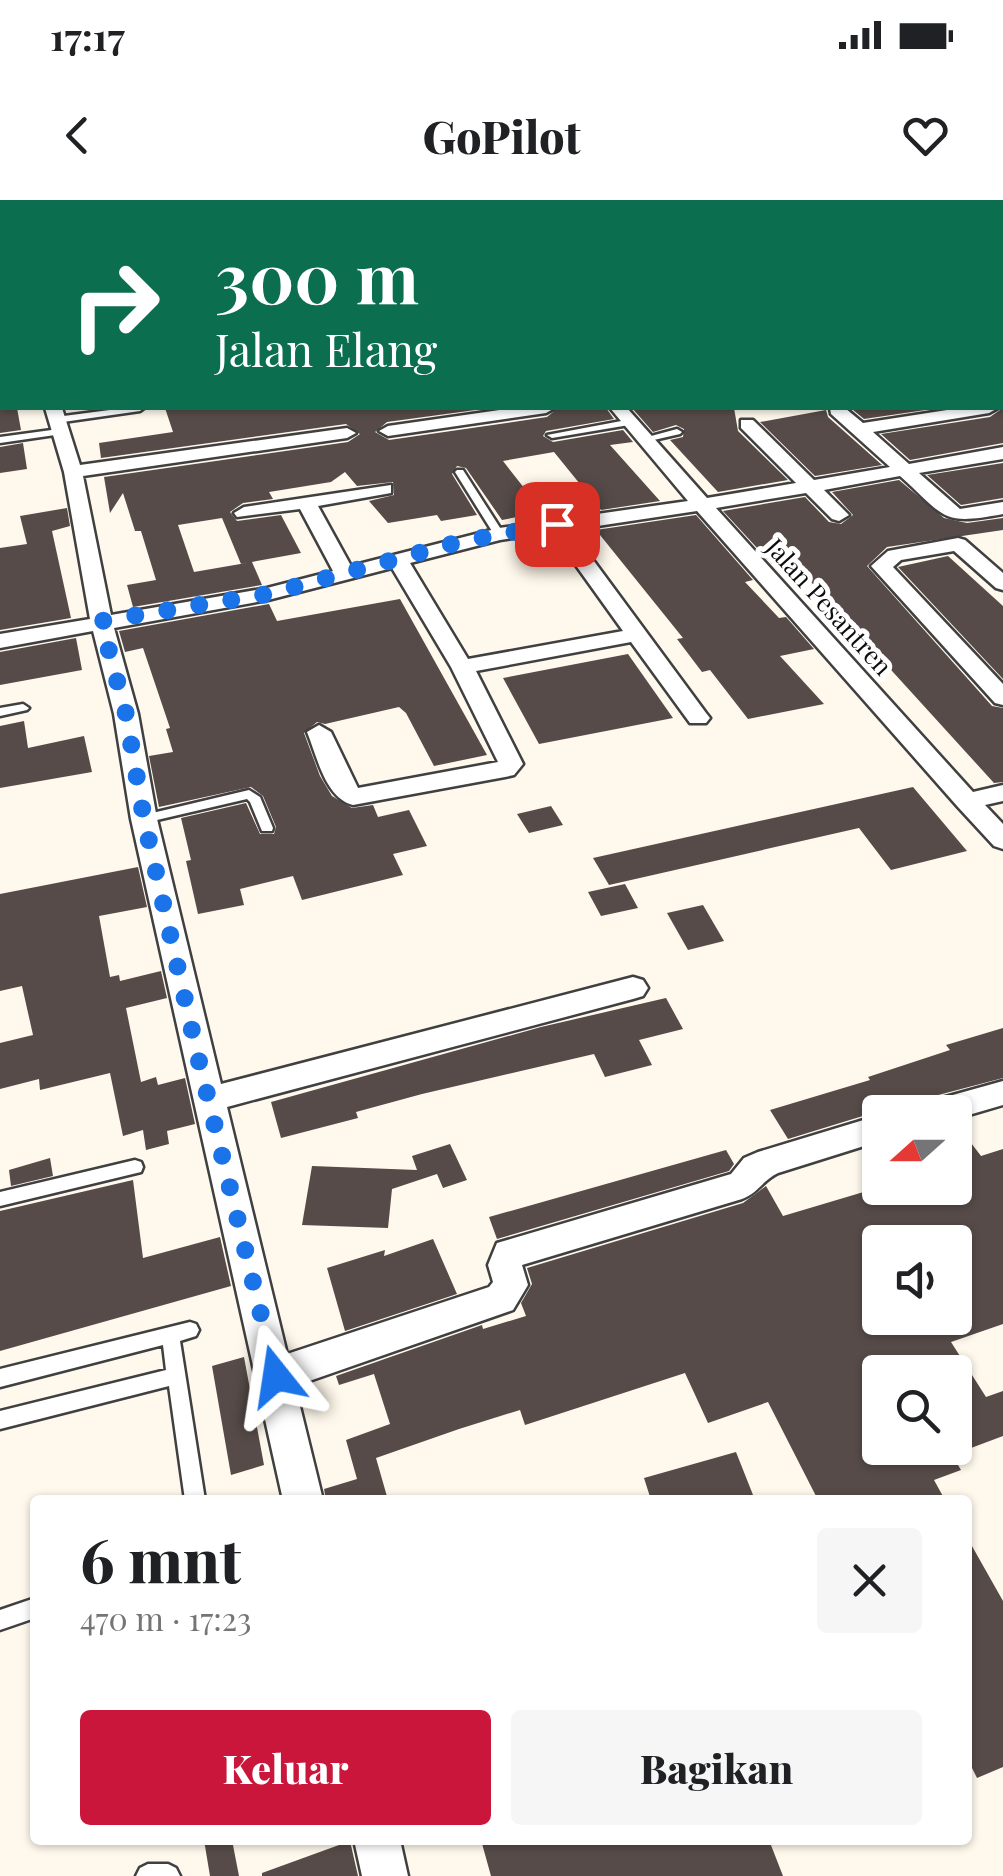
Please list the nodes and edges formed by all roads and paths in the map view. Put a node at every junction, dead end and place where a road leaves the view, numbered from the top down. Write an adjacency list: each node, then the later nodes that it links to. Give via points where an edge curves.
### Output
1 (126, 410): 6 (lane)
2 (532, 410): 10 (street)
3 (837, 410): 9 (street)
4 (970, 410): 5 (street)
5 (955, 412): 9 (street); 15 (street)
6 (56, 420): 14 (lane); 17 (street)
7 (632, 423): 11 (lane); 13 (lane); 22 (street, Jalan Pesantren)
8 (747, 424): 19 (street)
9 (862, 429): 16 (street)
10 (388, 431)
11 (677, 432)
12 (347, 433): 17 (street)
13 (552, 434)
14 (0, 440)
15 (1003, 453): 16 (street)
16 (907, 469): 19 (street); 23 (street, via 958,516)
17 (73, 472): 31 (street)
18 (460, 472): 27 (lane)
19 (809, 486): 22 (street); 25 (street)
20 (384, 489): 21 (street)
21 (306, 502): 24 (street); 29 (street)
22 (702, 505): 26 (street); 41 (street, Jalan Pesantren)
23 (1003, 508)
24 (244, 513)
25 (840, 515)
26 (557, 524): 27 (street); 32 (street)
27 (499, 534): 28 (street)
28 (397, 559): 29 (street); 34 (street)
29 (344, 574): 31 (street, via 268,594)
30 (1003, 584): 35 (street, via 958,544 895,555 882,566)
31 (101, 621): 33 (street); 42 (street)
32 (635, 635): 34 (street); 38 (street)
33 (0, 640)
34 (462, 667): 39 (street, via 509,754 506,769 353,797 341,785)
35 (1003, 698)
36 (23, 708): 37 (lane)
37 (0, 712)
38 (698, 718)
39 (319, 732)
40 (1003, 793): 41 (street)
41 (968, 801): 44 (street, Jalan Pesantren)
42 (144, 819): 43 (lane, via 248,794); 47 (street)
43 (267, 828)
44 (1003, 840)
45 (632, 988): 47 (street)
46 (1003, 1094): 48 (street)
47 (211, 1099): 55 (street)
48 (972, 1102)
49 (862, 1134): 55 (street, via 756,1168 742,1185 509,1254 510,1285 501,1299)
50 (136, 1168): 51 (lane)
51 (0, 1199)
52 (190, 1330): 53 (lane)
53 (170, 1336): 54 (lane); 56 (lane)
54 (176, 1376): 57 (lane); 58 (lane)
55 (276, 1376): 59 (street)
56 (0, 1378)
57 (0, 1420)
58 (194, 1495)
59 (302, 1495)
60 (30, 1610): 61 (lane)
61 (0, 1620)
62 (378, 1845): 65 (street)
63 (148, 1876): 64 (lane)
64 (168, 1876)
65 (385, 1876)

